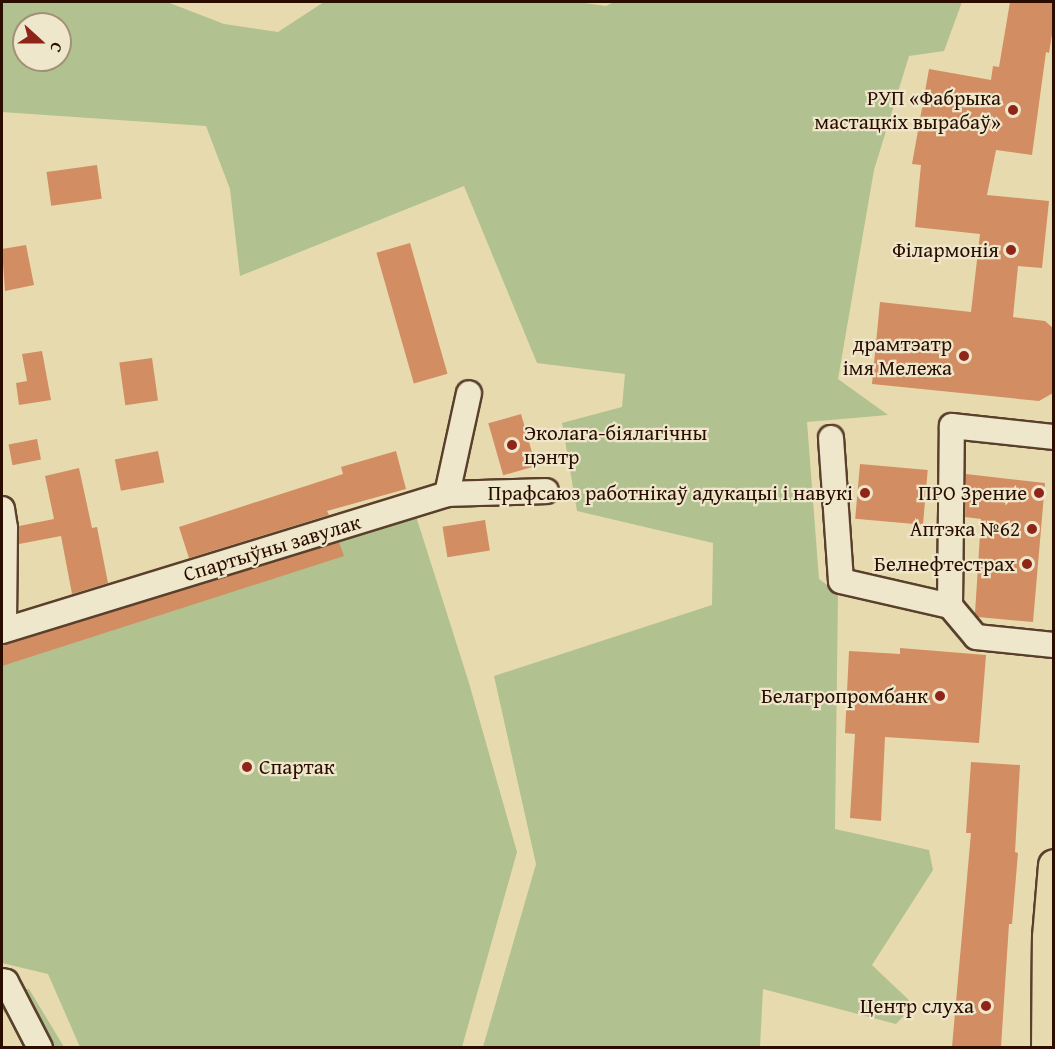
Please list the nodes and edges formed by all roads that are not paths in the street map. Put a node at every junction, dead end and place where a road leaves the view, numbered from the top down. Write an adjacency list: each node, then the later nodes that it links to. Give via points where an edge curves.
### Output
1 (469, 393): 5 (street)
2 (1053, 437): 7 (street, via 952,426)
3 (831, 438): 7 (street, via 841,581)
4 (546, 491): 5 (street, Спартыўны завулак)
5 (447, 494): 8 (street, Спартыўны завулак)
6 (2, 509): 8 (street)
7 (950, 606): 9 (street, via 976,637)
8 (3, 631)
9 (1053, 645)
10 (1053, 865): 13 (main road)
11 (2, 981): 12 (street)
12 (40, 1047)
13 (1047, 1047)

